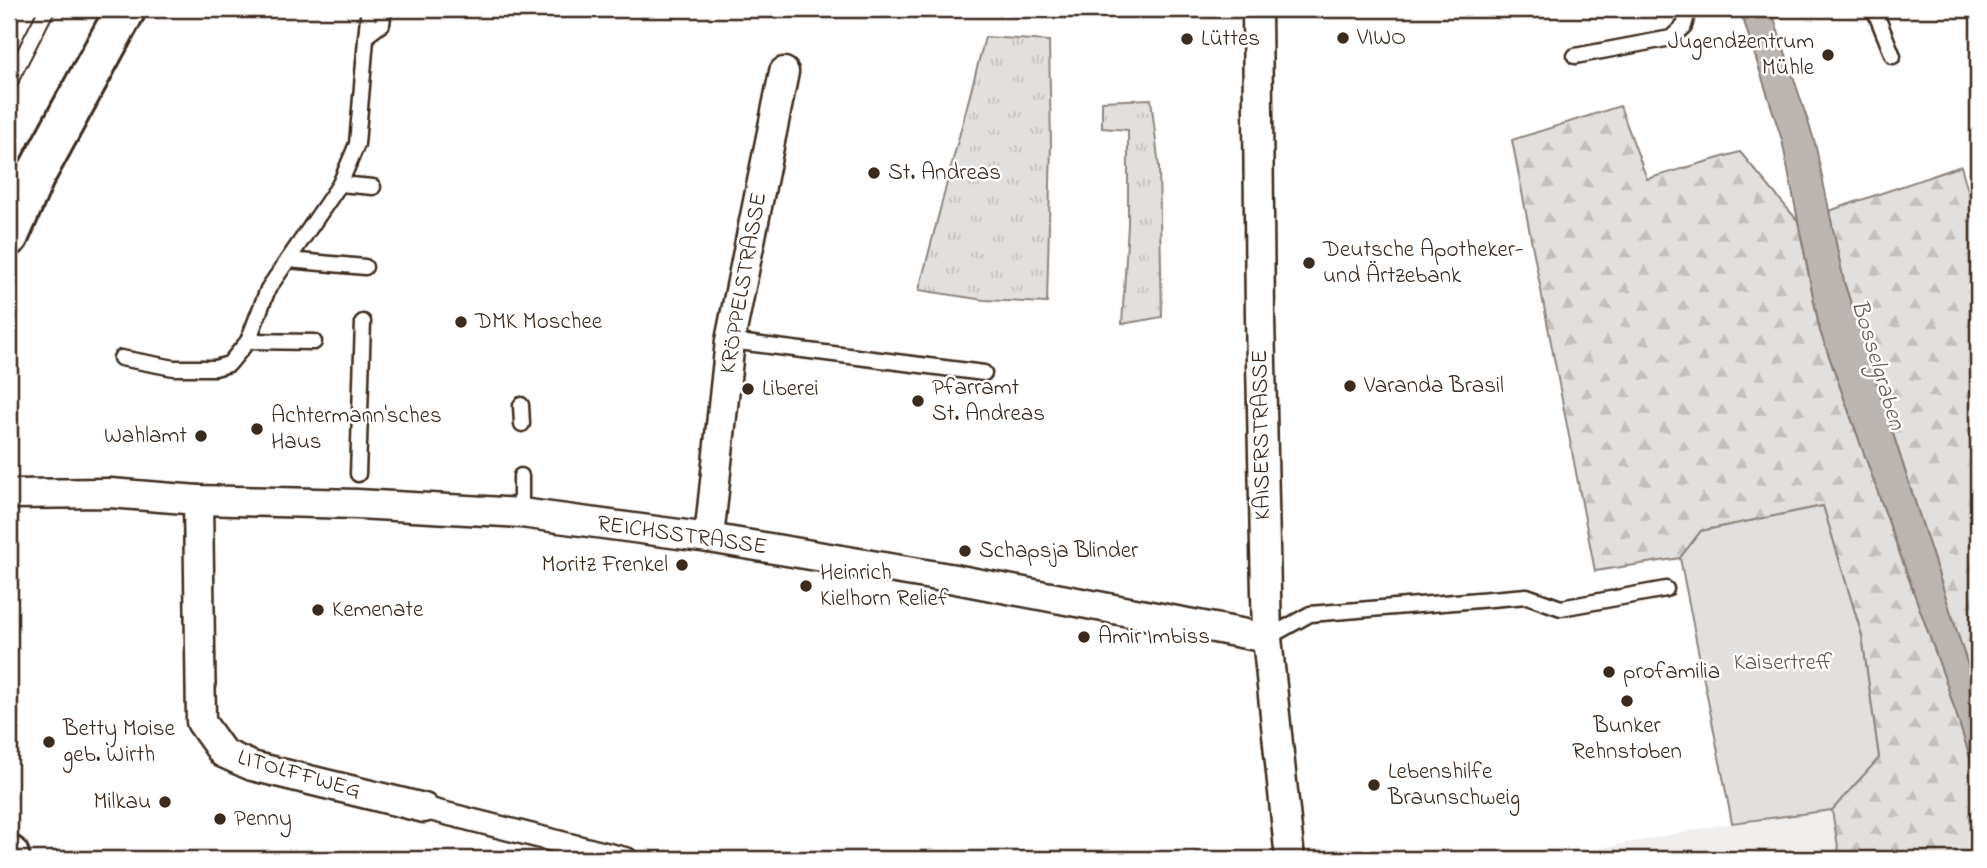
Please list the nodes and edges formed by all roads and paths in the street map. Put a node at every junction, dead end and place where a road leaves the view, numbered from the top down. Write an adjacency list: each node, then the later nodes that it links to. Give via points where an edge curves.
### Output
1 (125, 9): 13 (main road, via 34,178)
2 (373, 9): 7 (lane)
3 (384, 9): 7 (lane, via 382,24)
4 (1257, 9): 33 (street, KAISERSTRASSE)
5 (1689, 9): 8 (lane, via 1684,26 1671,38)
6 (1874, 9): 9 (lane)
7 (366, 36): 11 (lane, via 357,144)
8 (1574, 56)
9 (1893, 56)
10 (784, 72): 18 (street, KRÖPPELSTRASSE)
11 (340, 184): 12 (lane); 14 (lane)
12 (373, 187)
13 (9, 236)
14 (288, 260): 15 (lane); 17 (lane, via 268,289)
15 (365, 267)
16 (363, 322): 25 (lane)
17 (248, 341): 19 (lane); 20 (lane, via 229,364 215,368 174,368)
18 (730, 341): 21 (lane); 31 (street, KRÖPPELSTRASSE)
19 (314, 342)
20 (121, 358)
21 (984, 373)
22 (521, 405): 23 (lane)
23 (522, 424)
24 (9, 473): 27 (street, REICHSSTRASSE)
25 (358, 474)
26 (521, 477): 30 (lane)
27 (92, 493): 28 (street, REICHSSTRASSE); 29 (street, REICHSSTRASSE)
28 (9, 494)
29 (198, 500): 30 (street, REICHSSTRASSE); 34 (street, LITOLFFWEG, via 201,722 223,753 252,766)
30 (521, 513): 31 (street, REICHSSTRASSE)
31 (709, 538): 33 (street, REICHSSTRASSE)
32 (1666, 589): 33 (lane, via 1561,608 1527,596 1310,614)
33 (1266, 638): 36 (street, KAISERSTRASSE)
34 (424, 808): 35 (street, LITOLFFWEG)
35 (627, 859)
36 (1290, 859)

